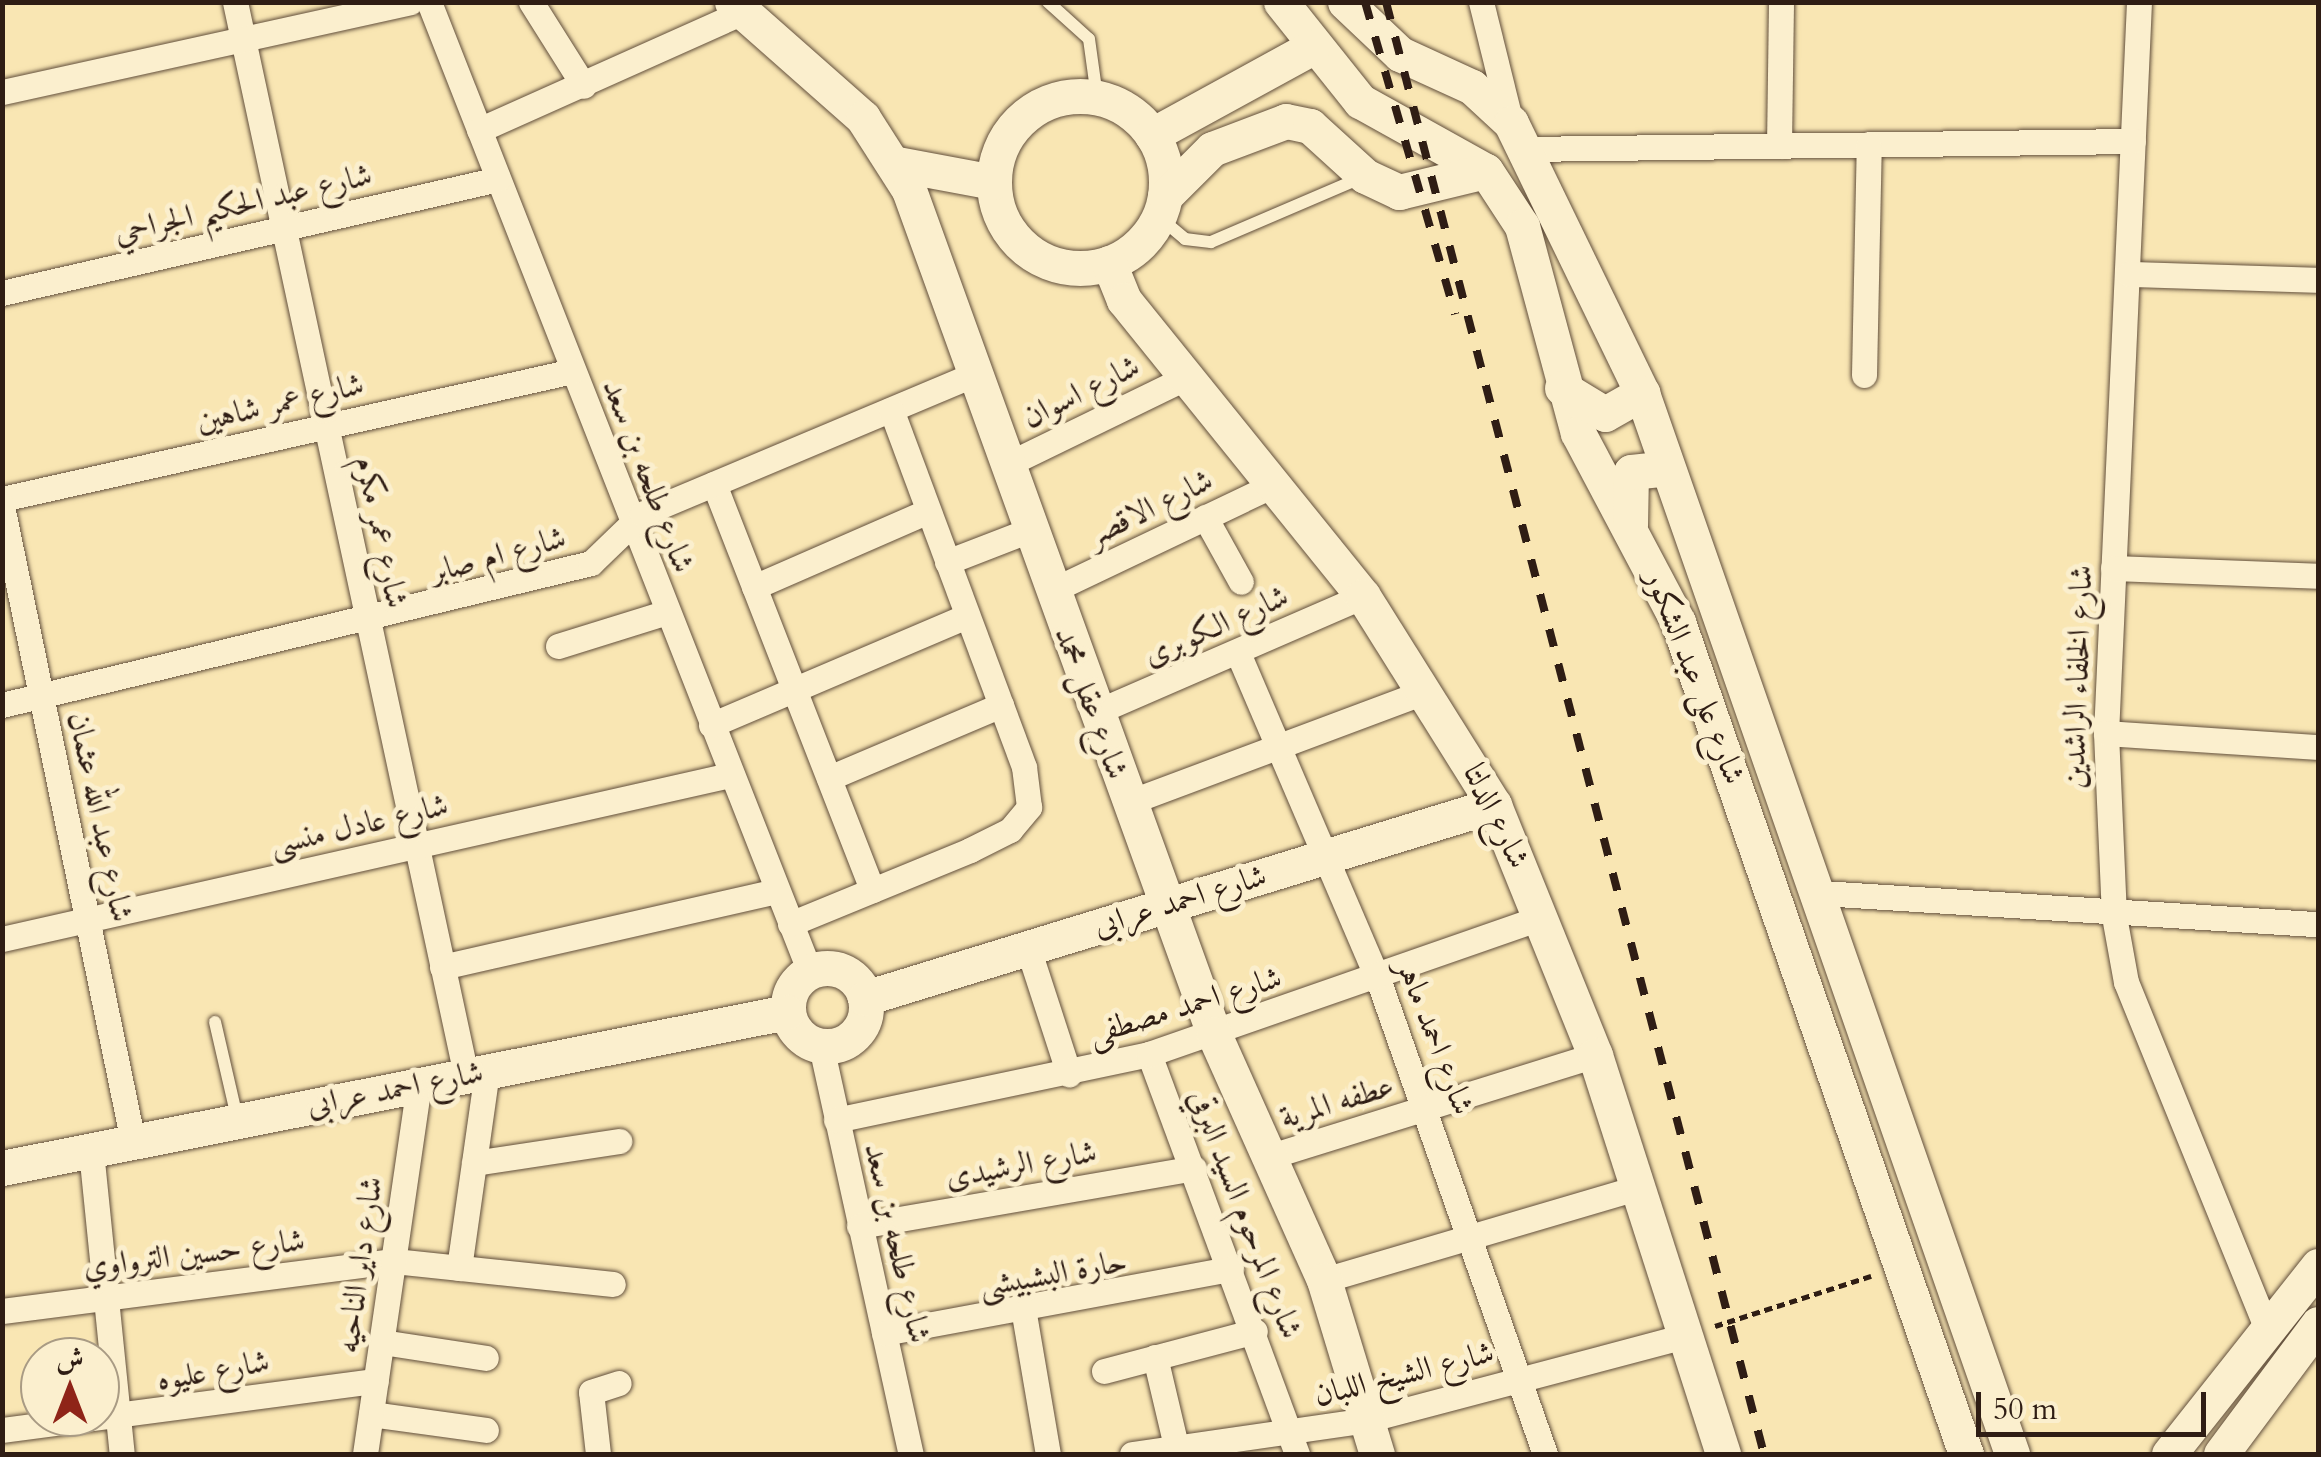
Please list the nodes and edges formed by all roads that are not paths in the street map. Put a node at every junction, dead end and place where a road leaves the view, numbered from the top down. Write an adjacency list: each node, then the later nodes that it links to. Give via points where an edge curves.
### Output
1 (235, 2): 12 (street, شارع عمر مكرم)
2 (410, 2): 12 (street)
3 (429, 2): 17 (street, شارع طلحه بن سعد)
4 (531, 2): 14 (street)
5 (1048, 2): 16 (lane, via 1088,40)
6 (1281, 2): 13 (street, شارع على عبد الشكور)
7 (1345, 2): 19 (street, شارع على عبد الشكور, via 1400,54 1472,88)
8 (1481, 2): 19 (street)
9 (1781, 2): 22 (street)
10 (2139, 2): 20 (street, شارع الخلفاء الراشدين)
11 (738, 7): 14 (street); 23 (street, شارع عقل محمد, via 863,118)
12 (244, 39): 15 (street); 29 (street, شارع عمر مكرم)
13 (1312, 46): 18 (street); 24 (street, شارع على عبد الشكور, via 1384,119)
14 (584, 86): 17 (street)
15 (2, 92)
16 (1097, 97): 18 (street); 27 (street, via 1054,100 1025,116 1004,140)
17 (479, 130): 26 (street, شارع طلحه بن سعد)
18 (1152, 135): 28 (street)
19 (1517, 136): 22 (street); 39 (street, شارع على عبد الشكور)
20 (2132, 140): 21 (street); 31 (street, شارع الخلفاء الراشدين)
21 (1868, 144): 22 (street); 36 (street)
22 (1780, 146)
23 (897, 164): 27 (street); 35 (street, شارع عقل محمد)
24 (1486, 171): 25 (street, via 1417,195); 38 (street, شارع على عبد الشكور, via 1522,226)
25 (1365, 176): 28 (lane, via 1211,242 1185,239); 28 (street, via 1328,138 1286,120 1212,149)
26 (498, 179): 29 (street, شارع عبد الحكيم الجراحي); 34 (street, شارع طلحه بن سعد)
27 (993, 182): 30 (street, via 1021,245 1062,266)
28 (1162, 206): 30 (street)
29 (286, 228): 33 (street, شارع عبد الحكيم الجراحي); 41 (street, شارع عمر مكرم)
30 (1109, 263): 37 (street, شارع الدلتا, via 1115,288)
31 (2129, 274): 32 (street); 53 (street, شارع الخلفاء الراشدين)
32 (2318, 280)
33 (2, 293)
34 (572, 371): 41 (street, شارع عمر شاهين); 49 (street, شارع طلحه بن سعد)
35 (973, 375): 40 (street, شارع ام صابر); 42 (street, شارع عقل محمد)
36 (1864, 375)
37 (1185, 378): 42 (street, شارع اسوان); 44 (street, شارع الدلتا)
38 (1562, 388): 39 (street, via 1605,414); 50 (street, شارع على عبد الشكور)
39 (1642, 393): 43 (street, شارع على عبد الشكور)
40 (890, 410): 45 (street, شارع ام صابر); 47 (street)
41 (326, 426): 46 (street, شارع عمر شاهين); 61 (street, شارع عمر مكرم)
42 (1006, 465): 51 (street, شارع عقل محمد)
43 (1668, 468): 50 (street, via 1655,462 1631,472); 82 (street, شارع على عبد الشكور)
44 (1276, 483): 48 (street, شارع الاقصر); 58 (street, شارع الدلتا)
45 (714, 484): 49 (street, شارع ام صابر); 56 (street)
46 (2, 502): 66 (street, شارع عبد الله عثمان)
47 (928, 511): 52 (street); 56 (street)
48 (1206, 517): 55 (street); 57 (street, شارع الاقصر)
49 (633, 525): 59 (street, شارع طلحه بن سعد); 61 (street, شارع ام صابر, via 592,563)
50 (1630, 528): 153 (street, شارع على عبد الشكور, via 1678,622)
51 (1030, 530): 52 (street); 57 (street, شارع عقل محمد)
52 (947, 562): 60 (street)
53 (2113, 568): 54 (street); 71 (street, شارع الخلفاء الراشدين)
54 (2318, 576)
55 (1240, 582)
56 (754, 587): 64 (street)
57 (1051, 591): 69 (street, شارع عقل محمد)
58 (1363, 596): 63 (street, شارع الكوبرى); 65 (street, شارع الدلتا)
59 (666, 612): 62 (street); 70 (street, شارع طلحه بن سعد)
60 (967, 616): 64 (street); 68 (street)
61 (366, 624): 66 (street, شارع ام صابر); 78 (street, شارع عمر مكرم)
62 (558, 646)
63 (1238, 653): 69 (street, شارع الكوبرى); 73 (street, شارع احمد ماهر)
64 (794, 690): 70 (street); 75 (street)
65 (1426, 691): 73 (street); 77 (street, شارع الدلتا)
66 (42, 696): 67 (street, شارع ام صابر); 86 (street, شارع عبد الله عثمان)
67 (2, 705)
68 (1001, 705): 75 (street); 80 (street, via 1028,781 1023,820)
69 (1094, 713): 76 (street, شارع عقل محمد)
70 (711, 725): 74 (street, شارع طلحه بن سعد)
71 (2106, 733): 72 (street); 84 (street, شارع الخلفاء الراشدين)
72 (2318, 746)
73 (1279, 747): 76 (street); 79 (street, شارع احمد ماهر)
74 (730, 774): 78 (street, شارع عادل منسى); 81 (street, شارع طلحه بن سعد)
75 (830, 778): 80 (street)
76 (1127, 803): 83 (street, شارع عقل محمد)
77 (1494, 805): 79 (street, شارع احمد عرابى); 85 (street, شارع الدلتا)
78 (414, 846): 86 (street, شارع عادل منسى); 91 (street, شارع عمر مكرم)
79 (1329, 855): 83 (street, شارع احمد عرابى); 93 (street, شارع احمد ماهر)
80 (872, 890): 87 (street)
81 (776, 891): 87 (street, شارع طلحه بن سعد); 91 (street)
82 (1821, 893): 84 (street); 154 (street, شارع على عبد الشكور)
83 (1165, 905): 90 (street, شارع احمد عرابى); 97 (street, شارع عقل محمد)
84 (2114, 916): 88 (street); 127 (street, شارع الخلفاء الراشدين, via 2126,982)
85 (1542, 918): 93 (street, شارع احمد مصطفى); 100 (street, شارع الدلتا)
86 (87, 920): 89 (street, شارع عادل منسى); 108 (street, شارع عبد الله عثمان)
87 (790, 924): 92 (street, شارع طلحه بن سعد)
88 (2318, 924)
89 (2, 938)
90 (1028, 948): 94 (street, شارع احمد عرابى); 102 (street)
91 (442, 967): 101 (street, شارع عمر مكرم)
92 (810, 972): 94 (street, via 844,972); 95 (street, via 792,988)
93 (1378, 979): 97 (street, شارع احمد مصطفى); 104 (street, شارع احمد ماهر)
94 (866, 998): 98 (street, via 850,1039)
95 (787, 1012): 98 (street, via 798,1035); 101 (street, شارع احمد عرابى)
96 (215, 1022): 105 (lane)
97 (1214, 1034): 99 (street, شارع احمد مصطفى); 110 (street, شارع عقل محمد)
98 (821, 1046): 106 (street, شارع طلحه بن سعد)
99 (1149, 1054): 102 (street, شارع احمد مصطفى); 113 (street, شارع المرحوم السيد البرقي)
100 (1594, 1055): 104 (street, عطفه المرية); 114 (street, شارع الدلتا)
101 (476, 1073): 103 (street, شارع احمد عرابى); 111 (street)
102 (1069, 1074): 106 (street, شارع احمد مصطفى)
103 (419, 1084): 105 (street, شارع احمد عرابى); 117 (street, شارع داير الناحيه)
104 (1427, 1108): 110 (street, عطفه المرية); 116 (street, شارع احمد ماهر)
105 (238, 1120): 108 (street, شارع احمد عرابى)
106 (836, 1120): 115 (street, شارع طلحه بن سعد)
107 (619, 1141): 111 (street)
108 (133, 1142): 109 (street, شارع احمد عرابى)
109 (91, 1151): 112 (street, شارع احمد عرابى); 123 (street)
110 (1271, 1156): 121 (street, شارع عقل محمد)
111 (474, 1164): 119 (street)
112 (2, 1168)
113 (1194, 1168): 115 (street, شارع الرشيدى); 120 (street, شارع المرحوم السيد البرقي)
114 (1640, 1188): 116 (street); 130 (street, شارع الدلتا)
115 (859, 1226): 129 (street, شارع طلحه بن سعد)
116 (1475, 1236): 121 (street); 136 (street, شارع احمد ماهر)
117 (394, 1262): 119 (street, شارع حسين الترواوي); 123 (street, شارع حسين الترواوي); 132 (street, شارع داير الناحيه)
118 (2318, 1266): 127 (street)
119 (459, 1268): 122 (street, شارع حسين الترواوي)
120 (1231, 1269): 125 (street, حارة البشبيشى); 128 (street, شارع المرحوم السيد البرقي)
121 (1324, 1280): 140 (street, شارع عقل محمد)
122 (614, 1284)
123 (106, 1298): 124 (street, شارع حسين الترواوي); 131 (street)
124 (2, 1311)
125 (1024, 1314): 129 (street, حارة البشبيشى); 148 (street)
126 (2318, 1324): 156 (street)
127 (2266, 1326): 155 (street)
128 (1254, 1332): 134 (street); 143 (street, شارع المرحوم السيد البرقي)
129 (884, 1334): 147 (street, شارع طلحه بن سعد)
130 (1688, 1335): 136 (street, شارع الشيخ اللبان); 152 (street, شارع الدلتا)
131 (110, 1337)
132 (382, 1342): 133 (street); 137 (street, شارع داير الناحيه)
133 (486, 1358)
134 (1155, 1358): 135 (street); 144 (street)
135 (1104, 1371)
136 (1524, 1378): 140 (street, شارع الشيخ اللبان); 151 (street, شارع احمد ماهر)
137 (376, 1382): 139 (street, شارع داير الناحيه); 141 (street, شارع عليوه)
138 (619, 1383): 146 (street, via 591,1392)
139 (372, 1414): 142 (street); 145 (street, شارع داير الناحيه)
140 (1366, 1420): 143 (street, شارع الشيخ اللبان); 150 (street, شارع عقل محمد)
141 (120, 1421)
142 (486, 1430)
143 (1295, 1445): 144 (street, شارع الشيخ اللبان)
144 (1177, 1451): 149 (street, شارع الشيخ اللبان)
145 (366, 1454)
146 (598, 1454)
147 (911, 1454)
148 (1048, 1454)
149 (1132, 1454)
150 (1376, 1454)
151 (1545, 1454)
152 (1723, 1454)
153 (1966, 1454)
154 (2012, 1454)
155 (2170, 1454)
156 (2221, 1454)

